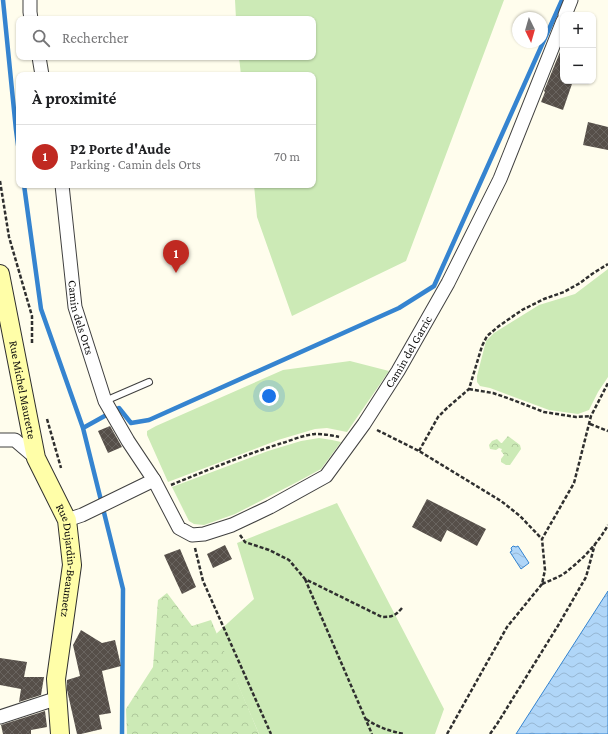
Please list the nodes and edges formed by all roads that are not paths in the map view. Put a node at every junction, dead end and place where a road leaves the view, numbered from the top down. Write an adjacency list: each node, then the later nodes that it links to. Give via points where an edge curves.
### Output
1 (30, 0): 4 (street)
2 (571, 0): 3 (street)
3 (566, 12)
4 (31, 16)
5 (560, 29): 14 (street, Camin del Garric, via 500,179 444,289 398,371 326,476 232,525 192,535 179,528)
6 (40, 60): 7 (street)
7 (42, 72)
8 (62, 188): 11 (street, Camin dels Orts, via 75,307)
9 (0, 274): 13 (main road, Rue Michel Maurette)
10 (149, 382): 11 (lane)
11 (105, 402): 14 (street, Camin dels Orts)
12 (0, 440): 13 (street, Rue Dujardin-Beaumetz, via 15,440)
13 (36, 458): 15 (main road, Rue Dujardin-Beaumetz)
14 (157, 485): 15 (street, via 132,490)
15 (74, 518): 16 (main road, Rue Dujardin-Beaumetz, via 72,565 56,680)
16 (58, 698): 17 (street); 18 (main road, Rue Dujardin-Beaumetz)
17 (0, 717)
18 (60, 734)

